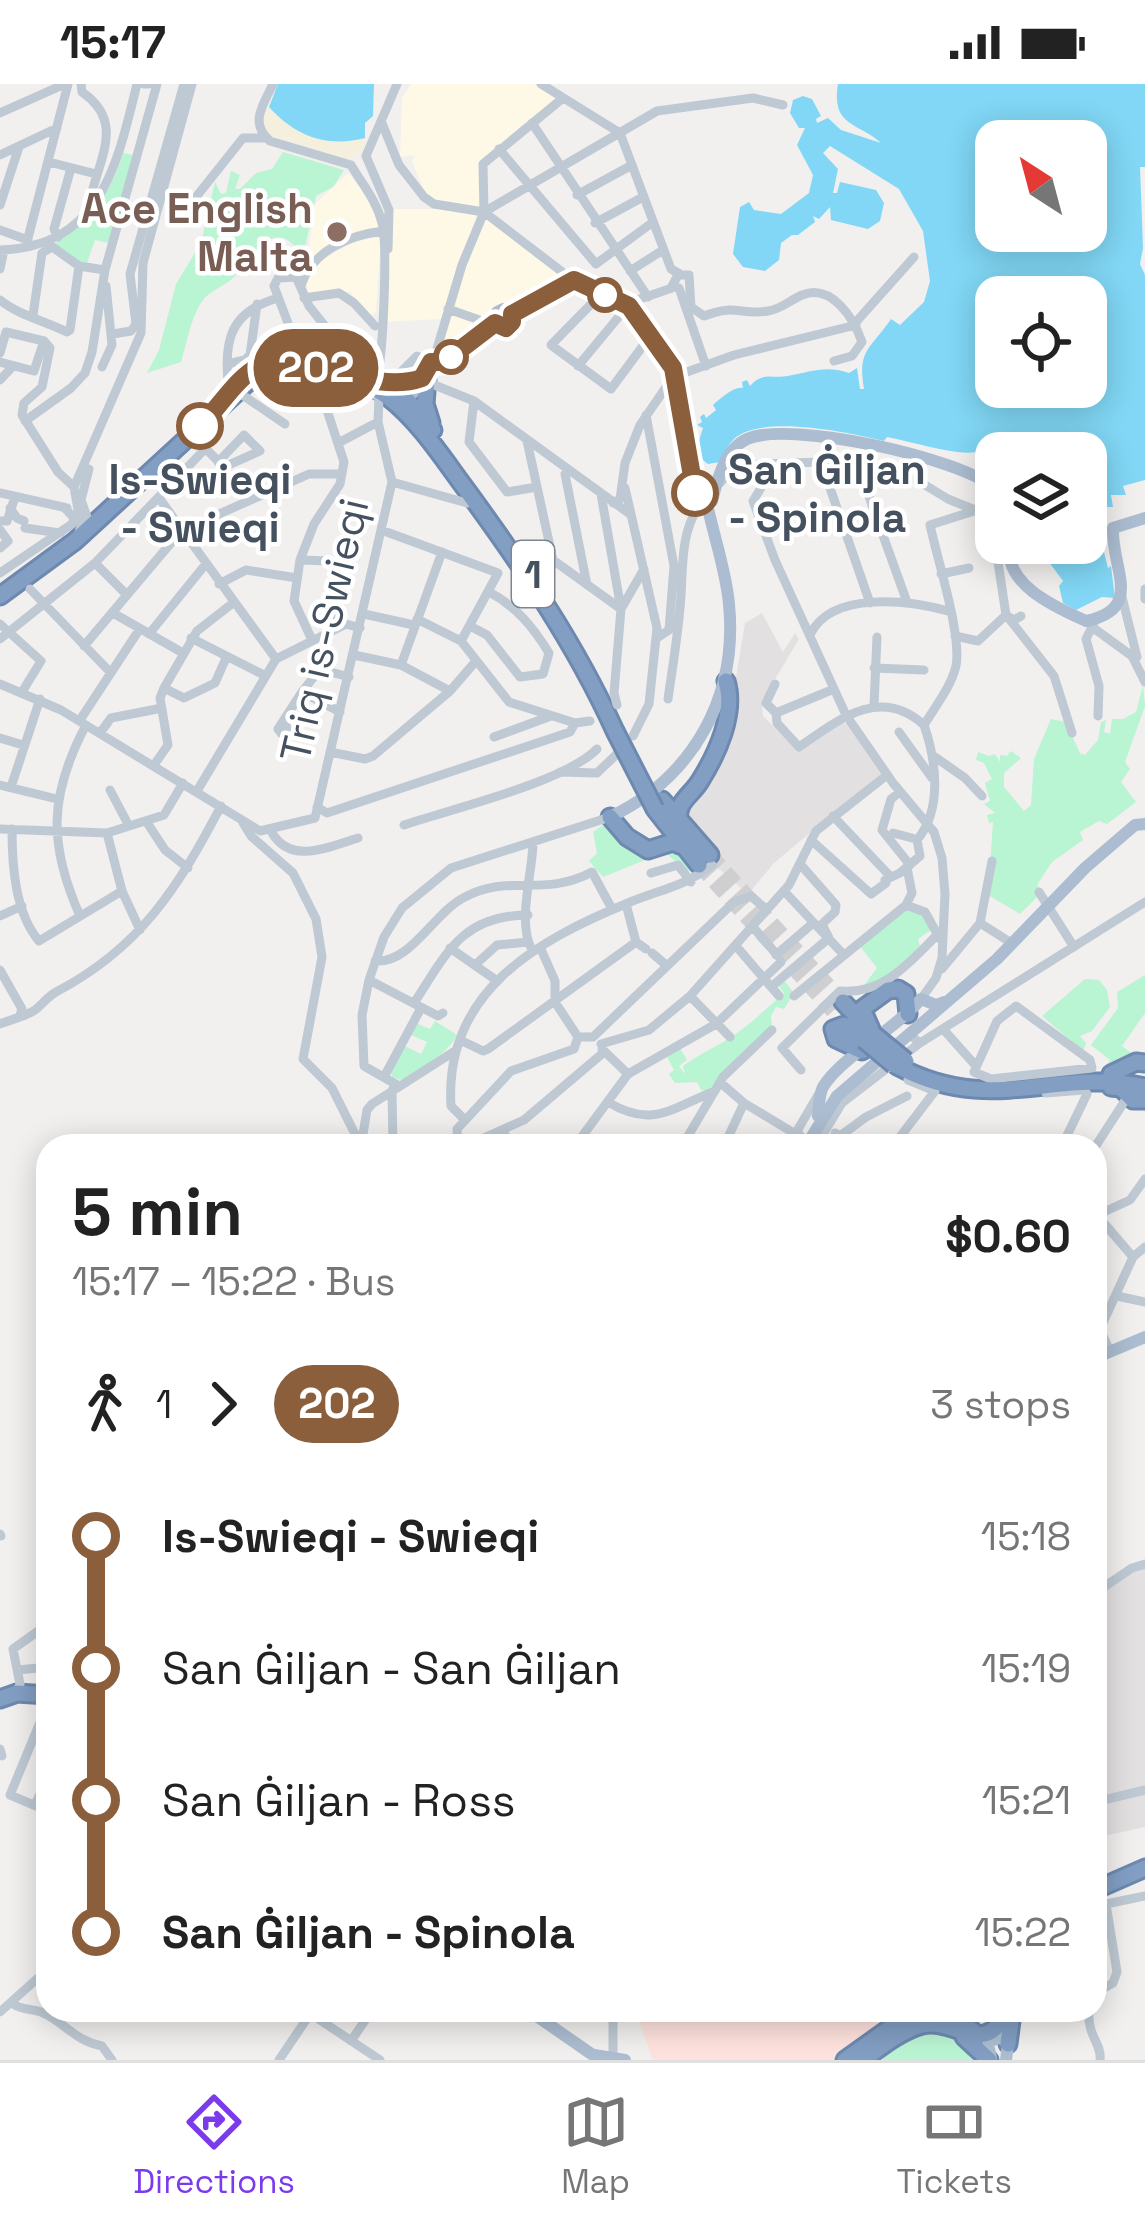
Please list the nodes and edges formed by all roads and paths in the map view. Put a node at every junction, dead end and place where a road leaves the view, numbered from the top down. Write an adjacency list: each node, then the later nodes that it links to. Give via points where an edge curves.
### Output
1 (66, 84): 10 (street); 13 (street)
2 (81, 84): 25 (street, via 106,115)
3 (188, 84): 64 (street, via 130,274 136,324); 102 (street, via 143,263 141,333)
4 (273, 84): 15 (street, via 258,118)
5 (397, 84): 11 (street)
6 (541, 84): 8 (street)
7 (146, 86): 32 (street, via 116,168); 47 (street)
8 (563, 98): 12 (street); 14 (street)
9 (783, 105): 14 (street, via 753,98 657,111)
10 (0, 113)
11 (381, 121): 19 (street); 33 (street, via 399,165 424,197)
12 (532, 123): 17 (street); 24 (street)
13 (58, 128): 16 (street); 20 (street)
14 (620, 133): 21 (street); 24 (street)
15 (267, 138): 22 (street); 29 (street, via 243,138)
16 (19, 147): 18 (street); 27 (street)
17 (499, 149): 26 (street); 33 (street, via 483,164)
18 (0, 154)
19 (366, 156): 22 (street); 52 (street, via 391,224)
20 (50, 162): 23 (street); 39 (street)
21 (632, 164): 28 (street); 30 (street)
22 (351, 165): 37 (street)
23 (71, 167): 25 (street); 38 (street)
24 (560, 168): 26 (street); 28 (street)
25 (96, 173): 32 (street)
26 (529, 185): 33 (street); 40 (street, via 596,264)
27 (2, 192): 31 (street)
28 (578, 195): 35 (street)
29 (196, 197)
30 (643, 197): 34 (street); 35 (street)
31 (0, 205)
32 (92, 206): 38 (street)
33 (484, 212): 48 (street); 59 (street)
34 (652, 222): 40 (street); 42 (street)
35 (596, 223): 40 (street)
36 (0, 230): 39 (street)
37 (384, 231): 49 (street, via 312,260); 52 (street)
38 (52, 242): 39 (street); 44 (street); 60 (street, via 42,253)
39 (28, 243): 41 (street)
40 (616, 249): 46 (street)
41 (2, 250): 45 (street)
42 (663, 250): 46 (street); 50 (street)
43 (914, 257): 62 (street)
44 (79, 266): 47 (street); 60 (street, via 67,332)
45 (0, 269)
46 (630, 271): 53 (street)
47 (105, 272): 64 (street); 84 (street, via 92,352 74,372 76,383)
48 (574, 280): 51 (main road); 61 (main road, via 512,314 506,328)
49 (298, 282): 54 (street, via 274,281); 55 (street)
50 (679, 284): 53 (street); 62 (street, via 704,316 727,307 766,312 816,293 831,297); 73 (street)
51 (602, 293): 58 (main road); 71 (street, via 551,345)
52 (382, 296): 79 (street, Triq is-Swieqi)
53 (648, 297): 58 (street)
54 (278, 298): 57 (street); 65 (street, via 300,340)
55 (304, 298): 63 (street, via 339,293); 79 (street, via 359,369)
56 (0, 301): 60 (street)
57 (257, 304): 70 (street, via 236,321); 70 (street, via 250,355)
58 (629, 306): 66 (main road); 71 (street)
59 (448, 309): 61 (street); 75 (street)
60 (33, 315)
61 (494, 321): 75 (main road)
62 (856, 324): 69 (street, via 858,351); 73 (street)
63 (374, 326)
64 (113, 334): 74 (street)
65 (271, 334)
66 (651, 335): 71 (street, via 613,387); 77 (main road)
67 (44, 341): 68 (street, via 6,332); 72 (street, via 34,371); 84 (street, via 45,374 24,403)
68 (0, 358): 72 (street)
69 (834, 362)
70 (227, 364): 80 (street)
71 (578, 365)
72 (13, 366): 78 (street)
73 (706, 366): 77 (street)
74 (102, 367)
75 (432, 369): 79 (highway); 79 (main road); 81 (street, via 439,390); 87 (highway)
76 (326, 375): 79 (highway); 80 (street, via 278,370); 83 (highway, via 287,365 266,369); 90 (street, via 323,398)
77 (673, 377): 82 (street); 97 (main road)
78 (0, 380)
79 (389, 388): 80 (highway, via 278,362 262,365); 85 (street, Triq is-Swieqi); 87 (highway)
80 (237, 390): 83 (highway); 86 (street); 88 (street)
81 (474, 401): 89 (street); 103 (street, via 470,442 494,476 509,493)
82 (646, 415): 109 (street, via 629,450); 125 (street)
83 (210, 416): 88 (highway)
84 (25, 422): 102 (street, via 58,472)
85 (378, 422): 90 (street); 101 (street, Triq is-Swieqi)
86 (285, 424)
87 (430, 434): 120 (highway, 1); 204 (highway, 1, via 576,634)
88 (190, 438): 91 (street); 113 (highway); 119 (highway)
89 (527, 441): 98 (street); 103 (street)
90 (340, 442): 99 (street)
91 (205, 449): 92 (street); 108 (street)
92 (218, 462): 92 (street, via 244,435 266,448 224,467)
93 (726, 462): 97 (main road); 100 (main road, via 751,437 807,435); 107 (main road)
94 (821, 462): 95 (street); 96 (street); 144 (street)
95 (793, 466): 107 (street, via 736,465); 156 (street, via 766,478 751,503)
96 (858, 466): 114 (street, via 920,481); 141 (street)
97 (701, 468): 104 (main road); 104 (main road); 107 (main road, via 712,482)
98 (568, 470): 106 (street); 135 (street)
99 (342, 474): 117 (street, via 309,474); 123 (street)
100 (975, 476)
101 (392, 482): 111 (street); 118 (street, Triq is-Swieqi)
102 (75, 483): 112 (street)
103 (537, 487): 135 (street, via 554,560)
104 (693, 489): 107 (main road)
105 (0, 493): 110 (street)
106 (601, 494): 109 (street); 145 (street)
107 (709, 496): 125 (street, via 694,512); 178 (main road, via 730,607)
108 (159, 498): 117 (street); 124 (street)
109 (620, 500): 130 (street)
110 (13, 503): 112 (street); 116 (street); 119 (street, via 25,524)
111 (467, 503): 120 (highway)
112 (74, 508): 113 (street); 119 (street); 119 (street); 119 (street)
113 (109, 510): 119 (highway)
114 (974, 511): 132 (street, via 930,525)
115 (1145, 518): 139 (main road, via 1111,532)
116 (0, 526): 121 (street, via 8,541)
117 (181, 531): 128 (street); 138 (street)
118 (384, 531): 122 (street); 148 (street, Triq is-Swieqi)
119 (79, 533): 131 (street); 140 (highway)
120 (506, 544): 204 (highway, 1)
121 (0, 548)
122 (442, 551): 137 (street, via 498,573); 151 (street)
123 (300, 560): 133 (street); 155 (street, via 338,568)
124 (95, 563): 138 (street); 142 (street)
125 (677, 564): 162 (street, via 669,631); 188 (street)
126 (1003, 564): 149 (street)
127 (1008, 564): 152 (main road, via 1040,598)
128 (206, 566): 134 (street); 158 (street)
129 (969, 568): 132 (street)
130 (644, 569): 145 (street); 162 (street)
131 (0, 573)
132 (941, 574): 146 (street)
133 (297, 578): 134 (street, via 246,570); 163 (street, via 294,602)
134 (219, 584): 143 (street)
135 (587, 585): 145 (street)
136 (30, 589): 142 (street)
137 (489, 592): 153 (street); 153 (street, via 513,605 543,643 547,668 520,676)
138 (126, 594): 147 (street)
139 (1122, 597): 152 (main road); 170 (street)
140 (0, 599)
141 (907, 602): 144 (street); 146 (street)
142 (44, 604): 157 (street); 165 (street)
143 (233, 604): 161 (street); 169 (street)
144 (870, 604): 156 (street, via 827,614)
145 (621, 609): 189 (street)
146 (948, 611): 159 (street)
147 (112, 613): 158 (street); 165 (street)
148 (364, 614): 151 (street); 154 (street, Triq is-Swieqi)
149 (1006, 615): 150 (street); 159 (street, via 978,641); 207 (street, via 1054,676)
150 (1022, 616)
151 (416, 622): 164 (street); 172 (street)
152 (1092, 623): 170 (street); 194 (street, via 1086,639)
153 (470, 626): 164 (street)
154 (360, 628): 155 (street); 167 (street, Triq is-Swieqi)
155 (334, 630): 163 (street)
156 (809, 630): 183 (street)
157 (3, 632): 185 (street, via 41,661)
158 (144, 632): 166 (street); 175 (street)
159 (955, 636): 203 (street, via 956,664)
160 (877, 637): 173 (street)
161 (191, 638): 166 (street); 168 (street)
162 (657, 638): 204 (street, via 649,704)
163 (312, 640): 169 (street)
164 (461, 641): 171 (street)
165 (84, 646): 175 (street)
166 (183, 653): 182 (street)
167 (353, 655): 172 (street); 177 (street, Triq is-Swieqi)
168 (226, 658): 176 (street); 182 (street, via 215,683 184,698)
169 (276, 659): 176 (street)
170 (1140, 659): 179 (street)
171 (476, 661): 184 (street); 196 (street, via 509,702)
172 (401, 665): 184 (street)
173 (874, 668): 174 (street); 191 (street)
174 (923, 670)
175 (111, 673): 201 (street)
176 (264, 675): 222 (street)
177 (349, 677): 186 (street, via 320,669); 193 (street, Triq is-Swieqi)
178 (725, 681): 224 (main road, via 699,742); 226 (highway, via 722,737)
179 (1145, 682)
180 (0, 684): 185 (street)
181 (775, 684): 195 (street, via 766,703)
182 (164, 688): 192 (street)
183 (834, 688): 195 (street); 197 (street)
184 (450, 691): 213 (street, via 373,756)
185 (22, 692): 187 (street)
186 (302, 692): 193 (street); 199 (street)
187 (40, 698): 190 (street); 198 (street)
188 (668, 699)
189 (617, 705)
190 (53, 706): 198 (street); 201 (street)
191 (874, 706): 197 (street); 203 (street)
192 (162, 708): 206 (street, via 111,718); 215 (street, via 168,745)
193 (340, 712): 213 (street, Triq is-Swieqi)
194 (1099, 712)
195 (776, 713): 197 (street, via 799,747)
196 (554, 715): 202 (street); 208 (street)
197 (846, 715): 219 (street)
198 (36, 717): 210 (street)
199 (285, 718)
200 (590, 722): 202 (street)
201 (83, 723): 206 (street); 225 (street)
202 (575, 723): 228 (street, via 570,732 376,798 327,813)
203 (924, 724): 214 (street)
204 (623, 730): 224 (highway, 1, bridge)
205 (899, 732): 217 (street)
206 (100, 733): 215 (street)
207 (1072, 733)
208 (494, 737)
209 (0, 738): 210 (street)
210 (23, 745): 220 (street)
211 (597, 748): 216 (street)
212 (620, 751): 216 (street, via 596,773)
213 (330, 752): 228 (street, Triq is-Swieqi)
214 (934, 757): 217 (street); 223 (street)
215 (154, 765): 218 (street)
216 (560, 772): 234 (street)
217 (932, 778): 236 (street)
218 (183, 783): 222 (street); 232 (street, via 164,815)
219 (890, 783): 229 (street); 236 (street); 247 (street, via 882,830)
220 (6, 786): 225 (street)
221 (110, 790): 235 (street)
222 (197, 791): 227 (street)
223 (982, 796)
224 (660, 798): 226 (highway); 230 (main road); 240 (highway, 1)
225 (57, 799): 238 (street)
226 (683, 800): 240 (highway)
227 (221, 806): 231 (street); 251 (street)
228 (317, 807): 239 (street, via 315,818)
229 (832, 816): 245 (street); 255 (street)
230 (610, 817): 240 (highway, via 648,850); 246 (street)
231 (241, 818): 239 (street); 337 (street, via 293,873 316,919 322,957 303,1059 332,1088)
232 (146, 821): 235 (street); 251 (street)
233 (1142, 821): 267 (main road)
234 (404, 825)
235 (129, 826): 241 (street)
236 (928, 827): 244 (street); 279 (street, via 942,858)
237 (6, 830): 238 (street); 256 (street)
238 (55, 830): 241 (street); 273 (street)
239 (271, 831): 243 (street, via 306,853)
240 (676, 832): 249 (highway, 1)
241 (107, 833): 259 (street)
242 (893, 833): 244 (street)
243 (358, 838)
244 (914, 839): 247 (street); 250 (street, via 920,856)
245 (811, 840): 252 (street); 255 (street, via 871,894)
246 (533, 844): 258 (street); 287 (street, via 472,859 426,885 393,921)
247 (897, 849): 250 (street)
248 (992, 861): 274 (street)
249 (707, 862): 257 (street)
250 (909, 867): 255 (street); 265 (street)
251 (188, 868): 277 (street)
252 (799, 869): 260 (street); 261 (street)
253 (0, 871): 256 (street)
254 (651, 874): 257 (street, via 678,865)
255 (890, 876)
256 (15, 878): 266 (street)
257 (691, 882): 264 (street)
258 (531, 888): 268 (street, via 569,885 592,872); 271 (street); 287 (street, via 477,891 443,911 406,949)
259 (122, 891): 273 (street); 277 (street)
260 (784, 891): 269 (street); 270 (street)
261 (824, 891): 270 (street); 278 (street, via 836,905 822,924)
262 (1040, 892): 267 (street)
263 (1145, 902): 283 (street)
264 (626, 904): 268 (street); 285 (street)
265 (906, 905): 279 (street, via 925,912); 286 (street)
266 (22, 906): 272 (street); 273 (street, via 39,941)
267 (1049, 907): 280 (main road); 283 (street)
268 (612, 910): 281 (street)
269 (767, 910): 276 (street); 290 (street, via 751,896 734,902)
270 (801, 910): 275 (street)
271 (528, 915): 281 (street); 284 (street, via 487,920)
272 (0, 916)
273 (80, 916)
274 (980, 923): 280 (street); 292 (street)
275 (812, 924): 278 (street); 288 (street)
276 (753, 927): 282 (street); 288 (street)
277 (140, 930): 305 (street, via 80,980)
278 (830, 938): 286 (street); 288 (street)
279 (940, 939): 292 (street); 300 (street, via 890,979 840,991)
280 (1012, 944): 301 (main road)
281 (533, 946): 289 (street, via 497,945); 294 (street); 298 (street, via 555,981)
282 (736, 946): 295 (street); 296 (street)
283 (1074, 947): 297 (street)
284 (450, 948): 289 (street); 299 (street)
285 (644, 948): 290 (street); 298 (street)
286 (844, 955): 300 (street, via 798,994)
287 (375, 961): 293 (street)
288 (781, 961): 295 (street)
289 (475, 965): 294 (street)
290 (666, 965): 311 (street)
291 (0, 970): 305 (street)
292 (938, 973): 301 (street)
293 (369, 980): 299 (street); 320 (street, via 364,1066)
294 (496, 980): 312 (street)
295 (771, 988): 307 (street)
296 (690, 996): 307 (street); 311 (street, via 649,1030)
297 (994, 997): 301 (street); 302 (street)
298 (555, 1002): 309 (street); 312 (street, via 488,1049)
299 (417, 1005): 303 (street); 320 (street)
300 (832, 1008): 301 (highway, via 896,987); 313 (highway); 313 (highway, via 830,1035 847,1050); 317 (street, via 782,1048)
301 (932, 1009): 304 (main road); 321 (street); 329 (main road, via 915,1039)
302 (1006, 1012): 321 (street, via 989,1035); 322 (street, via 1020,1007 1090,1060)
303 (443, 1013)
304 (908, 1014): 313 (main road); 313 (highway, via 906,994 888,990 862,1009)
305 (20, 1015): 306 (street)
306 (0, 1024)
307 (716, 1024): 310 (street); 318 (street)
308 (772, 1030): 324 (street)
309 (578, 1037): 311 (street); 333 (street, via 574,1049 511,1071)
310 (730, 1037)
311 (599, 1044): 318 (street); 336 (street, via 524,1120)
312 (458, 1045): 315 (street); 325 (street)
313 (862, 1047): 316 (highway, bridge); 326 (main road)
314 (1145, 1063): 319 (highway)
315 (431, 1066): 323 (street); 325 (street, via 443,1072)
316 (903, 1069): 321 (highway); 322 (highway, via 959,1090); 352 (street, via 935,1091)
317 (801, 1070)
318 (628, 1074): 331 (street)
319 (1111, 1074): 321 (highway); 327 (highway)
320 (384, 1077): 323 (street)
321 (982, 1077): 322 (street)
322 (1089, 1083): 327 (highway); 328 (street, via 1084,1090); 353 (street)
323 (396, 1088): 338 (street, via 367,1110); 339 (street)
324 (719, 1088): 331 (street, via 648,1118); 332 (street); 344 (street)
325 (449, 1092): 333 (street, via 451,1106)
326 (820, 1092): 329 (main road, via 831,1100); 335 (main road); 347 (street)
327 (1137, 1094): 354 (street)
328 (1015, 1095)
329 (844, 1096): 334 (street); 335 (main road)
330 (907, 1096): 334 (street)
331 (608, 1102): 343 (street)
332 (743, 1103): 345 (street); 346 (street)
333 (467, 1117): 340 (street)
334 (866, 1117): 351 (street)
335 (822, 1124): 348 (main road); 349 (street); 350 (street)
336 (501, 1132): 341 (street); 342 (street)
337 (355, 1134)
338 (363, 1134)
339 (394, 1134)
340 (459, 1134)
341 (495, 1134)
342 (503, 1134)
343 (584, 1134)
344 (690, 1134)
345 (729, 1134)
346 (789, 1134)
347 (798, 1134)
348 (811, 1134)
349 (819, 1134)
350 (837, 1134)
351 (843, 1134)
352 (904, 1134)
353 (1066, 1134)
354 (1105, 1134)
355 (1145, 1179): 356 (street, via 1133,1198)
356 (1107, 1211)
357 (1107, 1228): 359 (street)
358 (1145, 1247): 359 (street)
359 (1133, 1257): 360 (street)
360 (1117, 1296): 361 (street); 362 (street)
361 (1145, 1302)
362 (1107, 1311)
363 (1145, 1337): 365 (main road)
364 (1107, 1345): 365 (street)
365 (1110, 1352): 366 (main road)
366 (1107, 1353)
367 (1145, 1564): 368 (street)
368 (1107, 1585)
369 (36, 1633): 371 (street, via 13,1649)
370 (36, 1668): 371 (street)
371 (18, 1670): 372 (street)
372 (27, 1698): 373 (street)
373 (32, 1744): 374 (street); 377 (street, via 10,1795)
374 (36, 1746)
375 (1145, 1790): 376 (street)
376 (1107, 1799)
377 (35, 1805)
378 (1145, 1863): 379 (highway); 380 (highway)
379 (1107, 1876)
380 (1107, 1883)
381 (1145, 1896): 382 (street)
382 (1107, 1902)
383 (1107, 1929): 385 (street, via 1117,1972)
384 (36, 1981): 386 (street)
385 (1107, 1986)
386 (13, 2004): 387 (street); 388 (street)
387 (36, 2010)
388 (0, 2012)
389 (55, 2022): 407 (street, via 102,2046)
390 (302, 2022): 408 (street)
391 (323, 2022): 403 (street)
392 (364, 2022): 403 (street)
393 (549, 2022): 406 (main road)
394 (612, 2022): 406 (street)
395 (890, 2022): 410 (highway)
396 (898, 2022): 410 (highway)
397 (911, 2022): 411 (highway)
398 (961, 2022): 402 (highway)
399 (1002, 2022): 402 (highway)
400 (1009, 2022): 405 (highway)
401 (1088, 2022): 413 (street)
402 (982, 2035): 404 (highway, via 929,2024)
403 (351, 2041): 409 (street)
404 (878, 2049): 411 (highway); 412 (highway, via 916,2030 941,2028)
405 (1007, 2052): 412 (main road, via 1000,2037 991,2039)
406 (609, 2057)
407 (112, 2060)
408 (279, 2060)
409 (380, 2060)
410 (844, 2060)
411 (861, 2060)
412 (990, 2060)
413 (1100, 2060)

